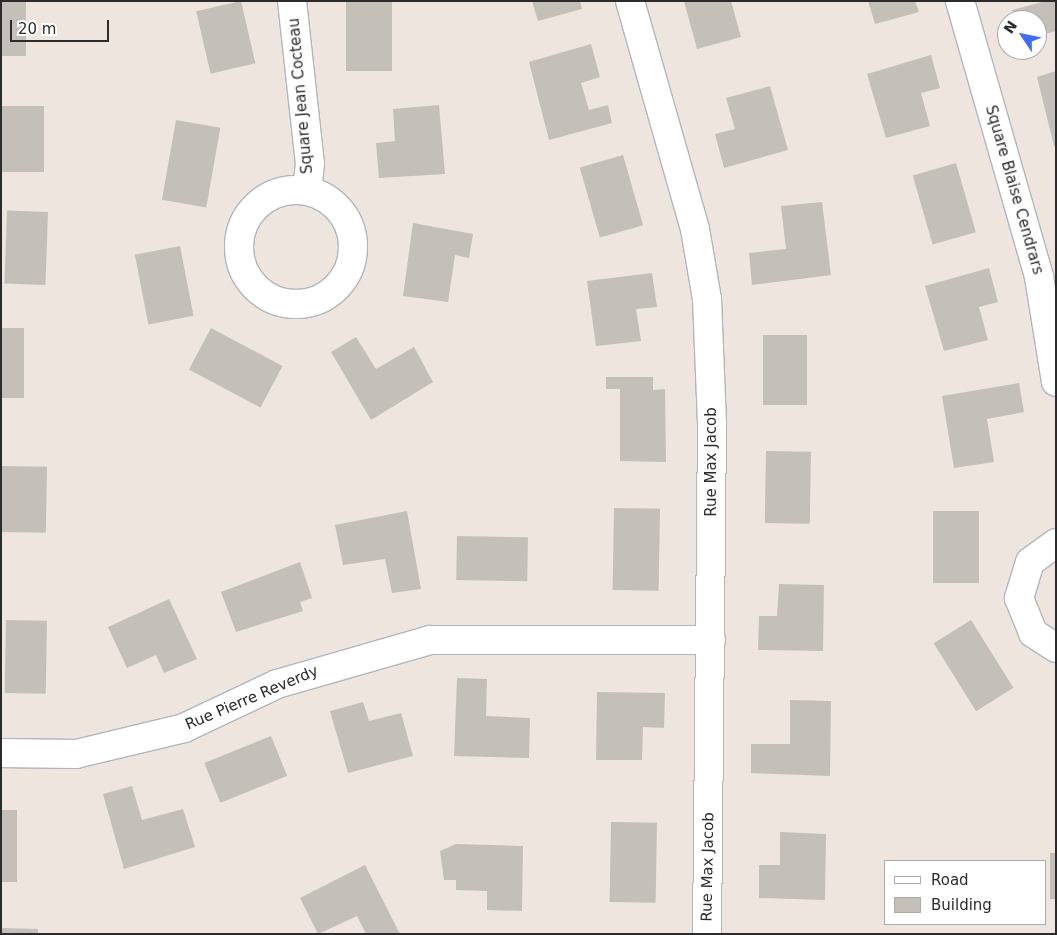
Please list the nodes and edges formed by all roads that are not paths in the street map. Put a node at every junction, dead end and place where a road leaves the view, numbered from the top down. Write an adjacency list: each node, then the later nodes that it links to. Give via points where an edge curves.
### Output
1 (292, 1): 4 (street, Square Jean Cocteau, via 310,163)
2 (630, 1): 7 (street, Rue Max Jacob, via 695,229 707,299 712,424)
3 (960, 1): 5 (street, Square Blaise Cendrars, via 1039,277)
4 (308, 190): 4 (street, Square Jean Cocteau, via 288,190 255,207 239,240 243,268 258,291 293,305 329,295 343,282 354,245 340,210)
5 (1056, 382)
6 (1056, 543): 8 (street, via 1030,562 1019,598 1033,633)
7 (712, 640): 9 (street, Rue Pierre Reverdy, via 430,640 277,684 184,728 76,754); 10 (street, Rue Max Jacob)
8 (1056, 648)
9 (1, 753)
10 (707, 934)

